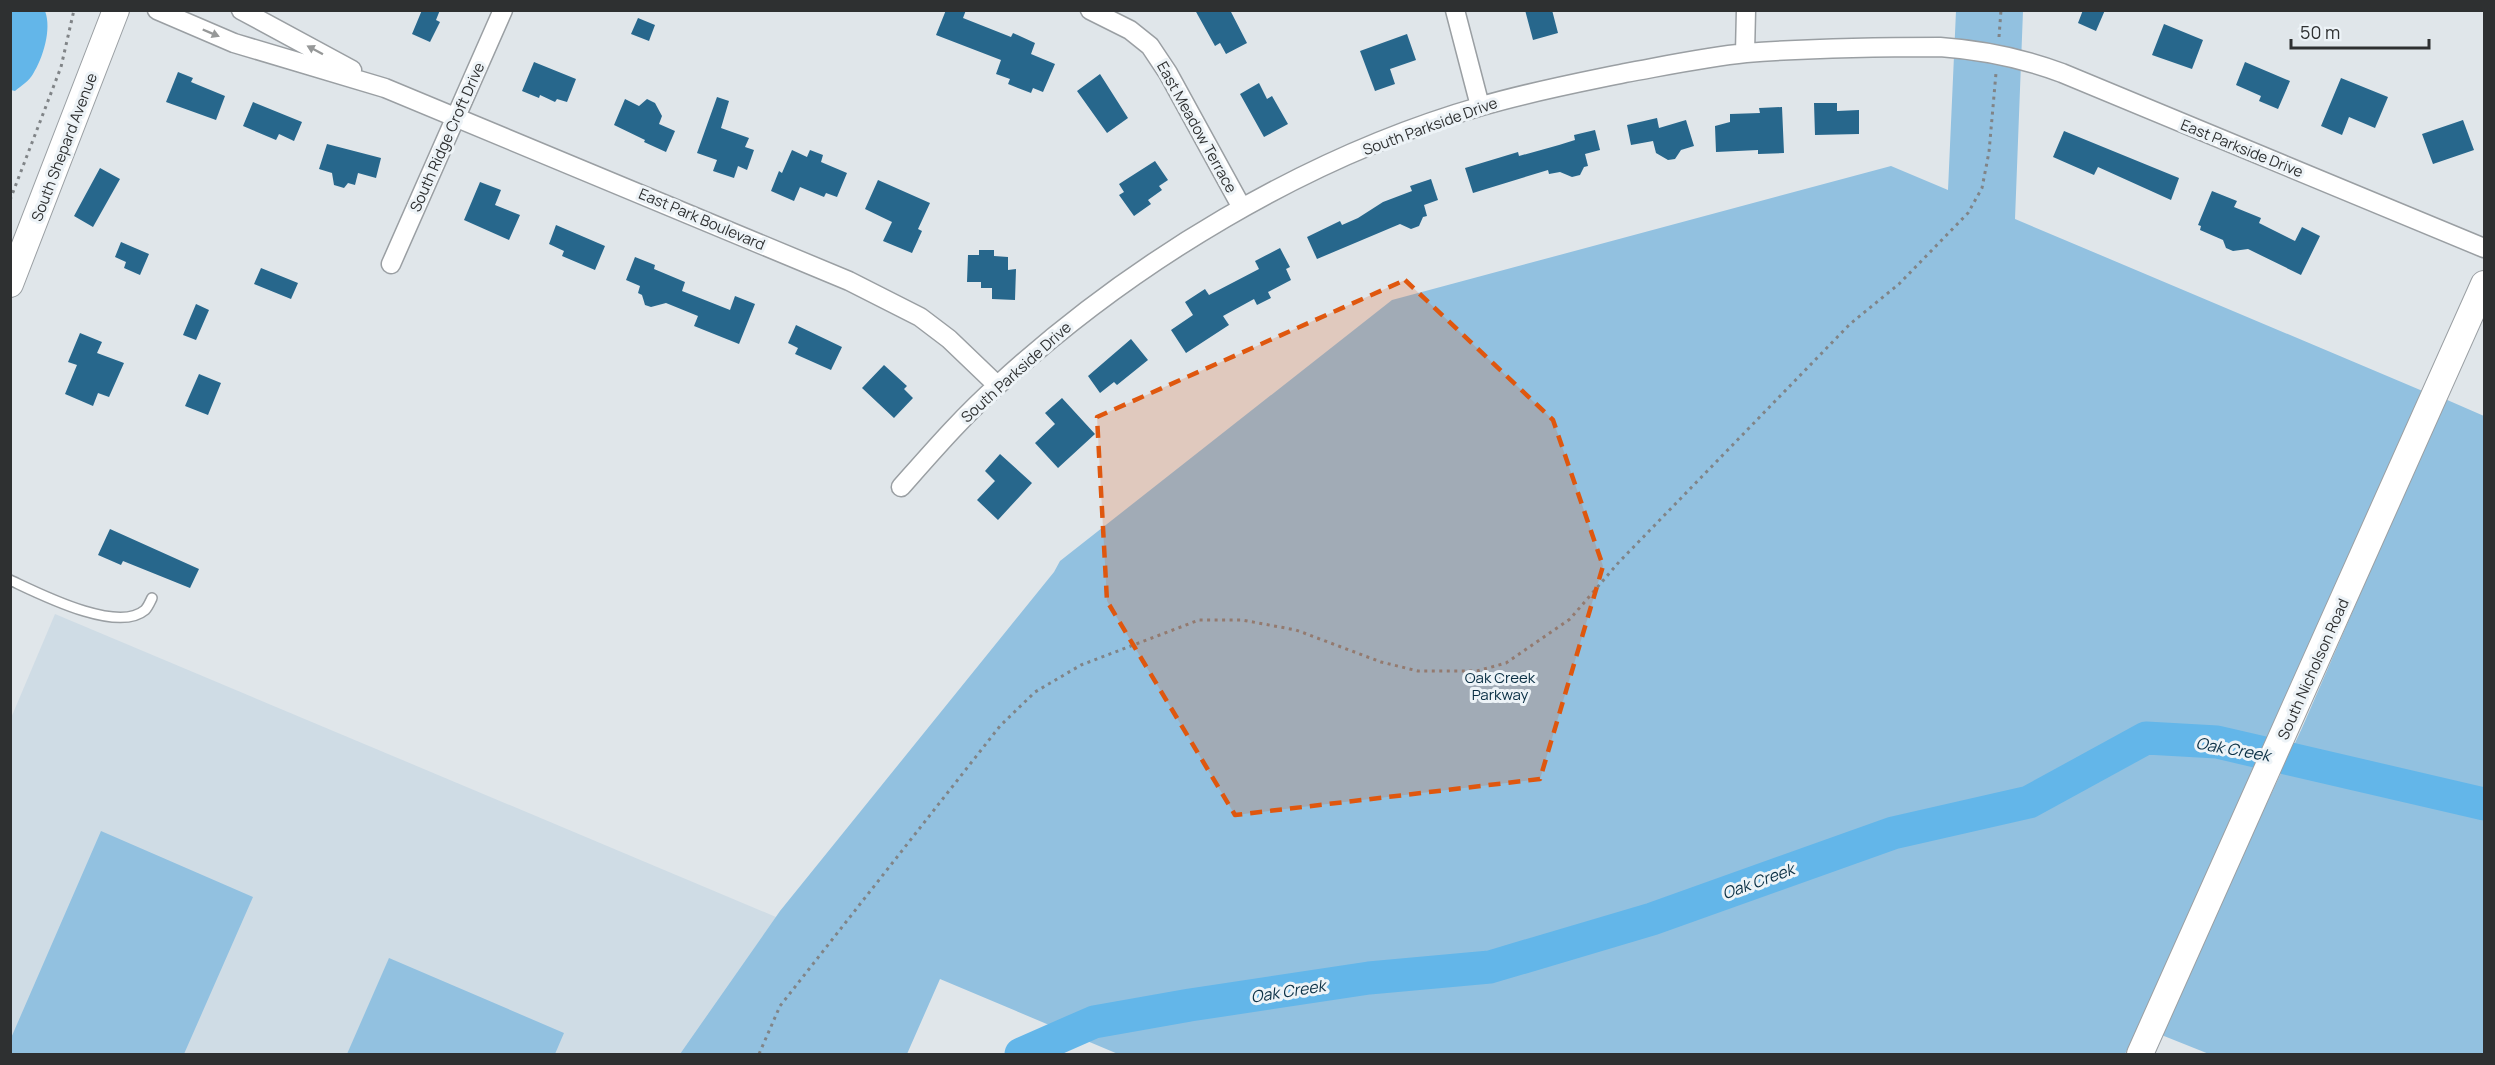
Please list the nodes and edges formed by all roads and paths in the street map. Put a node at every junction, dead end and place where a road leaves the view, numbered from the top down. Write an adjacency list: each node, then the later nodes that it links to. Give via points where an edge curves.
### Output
1 (74, 10): 15 (path, via 61,67)
2 (116, 10): 19 (street, South Shepard Avenue)
3 (158, 10): 12 (street, East Park Boulevard, one-way to 12, via 234,43)
4 (241, 10): 12 (street, East Park Boulevard, one-way to 4)
5 (503, 10): 14 (street, South Ridge Croft Drive)
6 (1090, 10): 16 (street, East Meadow Terrace, via 1130,30 1150,46)
7 (1455, 10): 13 (street)
8 (1746, 10): 10 (street)
9 (2001, 10): 11 (path)
10 (1745, 54): 11 (street, South Parkside Drive, via 1919,47); 13 (street, South Parkside Drive, via 1556,87)
11 (1997, 54): 17 (street, East Parkside Drive, via 2062,73); 25 (path, via 1989,152 1982,188 1968,213 1899,284 1842,332 1619,562 1570,619 1506,663 1477,671 1418,671 1381,662 1296,630 1242,620 1199,620 1081,665 1035,692 1000,726 780,1006)
12 (385, 88): 14 (street, East Park Boulevard)
13 (1480, 106): 16 (street, South Parkside Drive, via 1392,137)
14 (455, 116): 18 (street, South Ridge Croft Drive); 21 (street, East Park Boulevard, via 885,298 949,339)
15 (10, 200)
16 (1242, 208): 21 (street, South Parkside Drive, via 1110,293)
17 (2484, 248)
18 (391, 264)
19 (10, 284)
20 (2484, 284): 26 (street, South Nicholson Road)
21 (997, 385): 22 (street, South Parkside Drive)
22 (901, 487)
23 (10, 580): 24 (lane, via 87,613 126,616 146,609)
24 (152, 598)
25 (759, 1054)
26 (2140, 1054)

